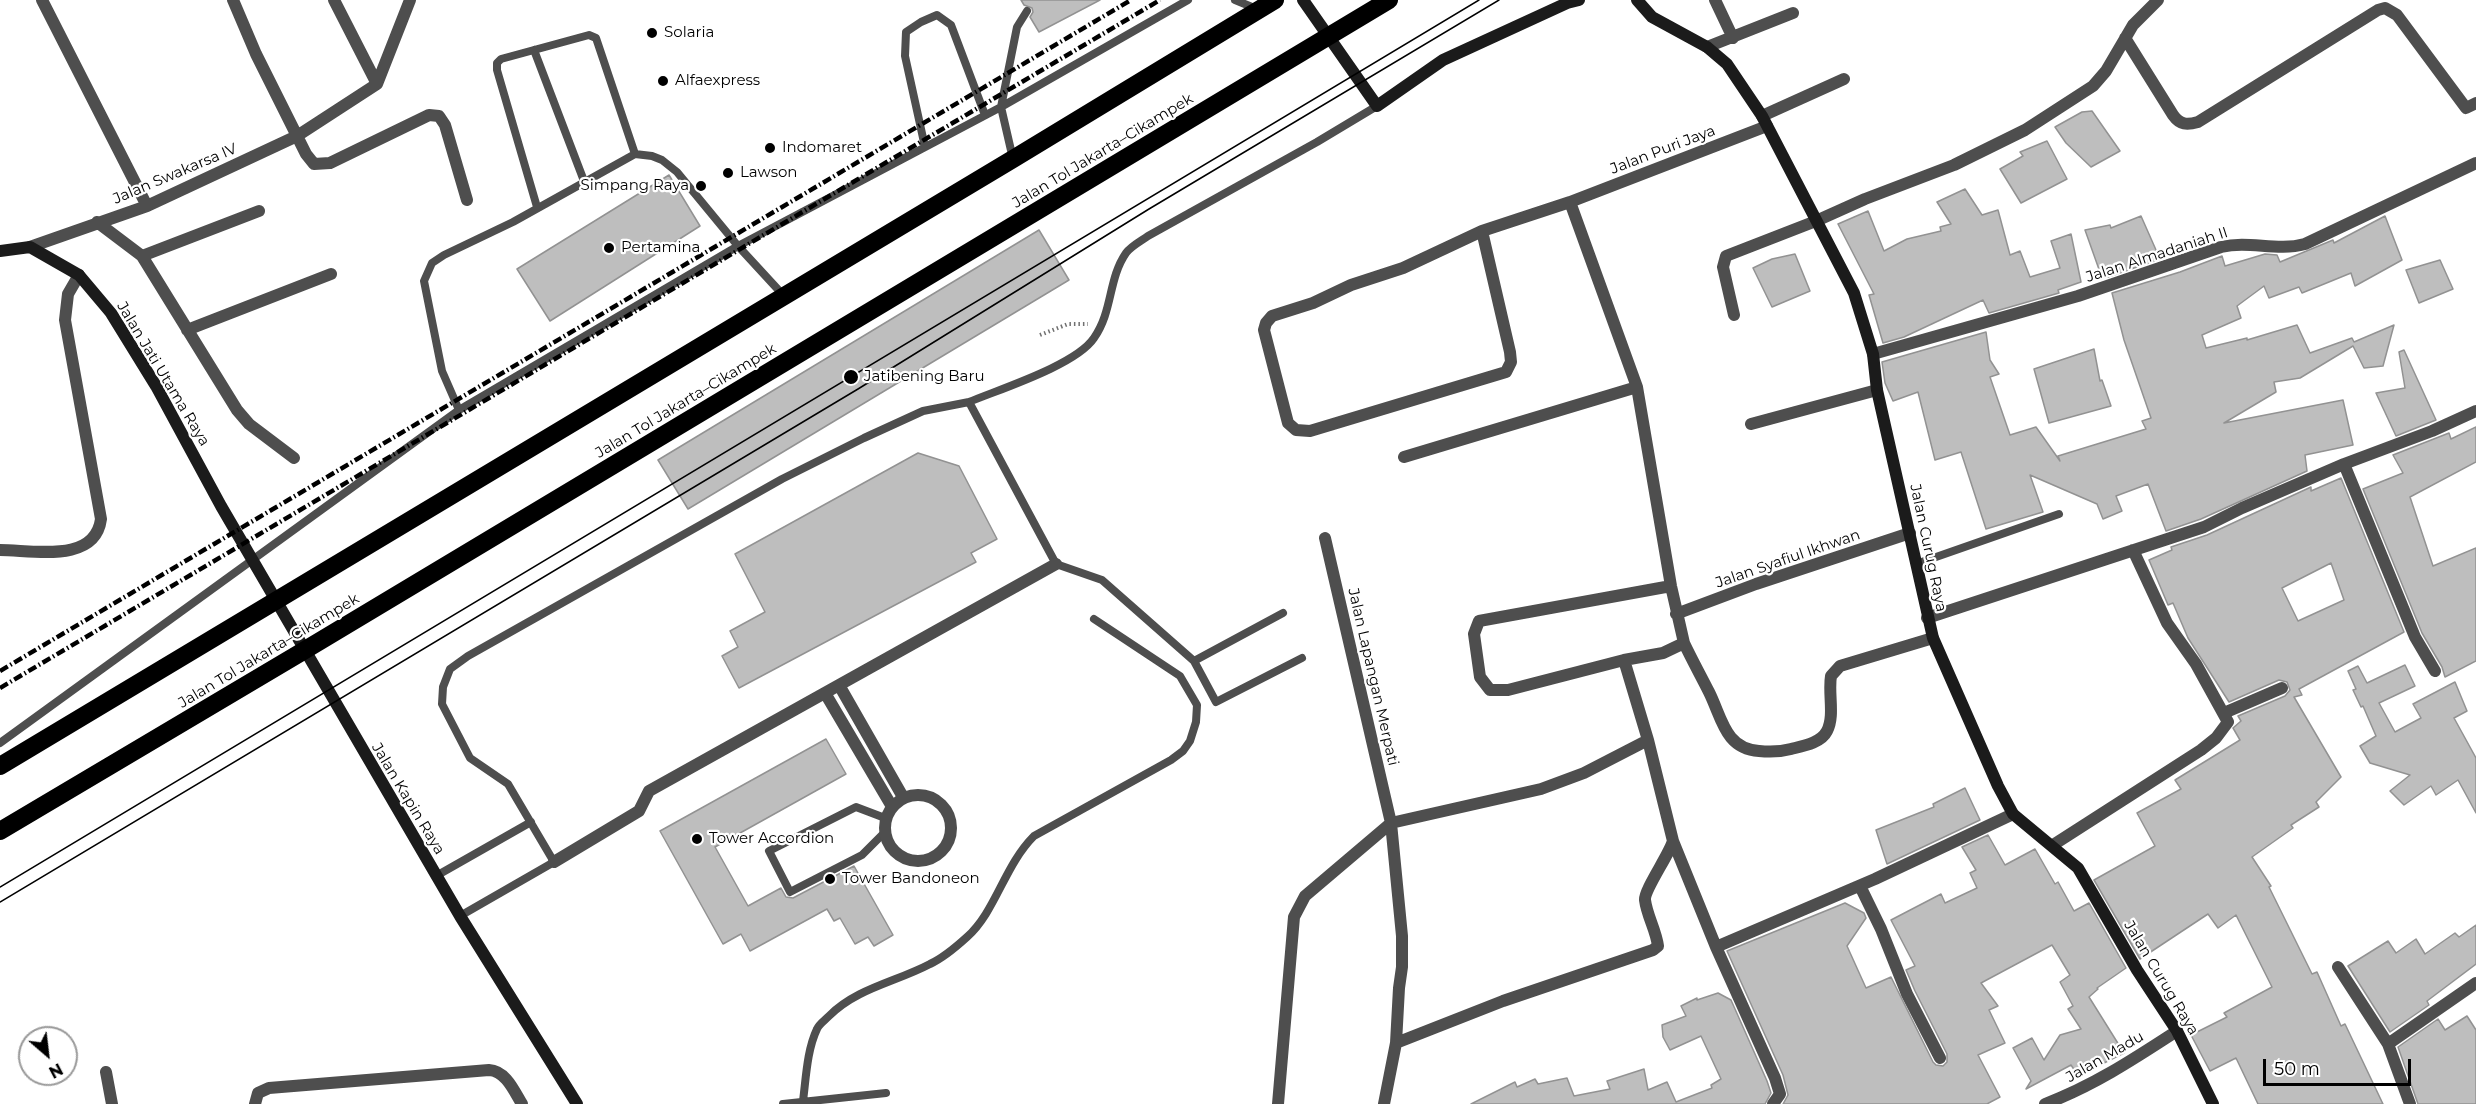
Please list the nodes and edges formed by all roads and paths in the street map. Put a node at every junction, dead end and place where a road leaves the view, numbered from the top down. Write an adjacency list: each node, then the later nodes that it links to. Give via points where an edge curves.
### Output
1 (42, 0): 36 (street)
2 (232, 0): 28 (street)
3 (334, 0): 22 (street)
4 (411, 0): 22 (street)
5 (1188, 0): 25 (lane)
6 (1235, 0): 14 (lane)
7 (1275, 0): 14 (highway)
8 (1303, 0): 24 (street)
9 (1389, 0): 95 (highway, Jalan Tol Jakarta–Cikampek)
10 (1579, 0): 24 (street, via 1443,60)
11 (1637, 0): 19 (street, Jalan Curug Raya, via 1652,17)
12 (1715, 0): 17 (street)
13 (2158, 0): 18 (street)
14 (1258, 10): 31 (highway)
15 (1027, 11): 25 (lane, via 1017,27)
16 (1793, 13): 17 (street)
17 (1733, 38): 19 (street)
18 (2125, 38): 23 (street, via 2177,121 2189,124 2385,8 2397,15 2466,108); 39 (street, via 2093,86 2025,130 1954,165)
19 (1707, 47): 27 (street, Jalan Curug Raya, via 1739,80)
20 (534, 50): 30 (lane, via 589,35 596,38); 33 (lane); 37 (lane, via 501,59 496,66)
21 (1844, 79): 27 (street, Jalan Puri Jaya)
22 (377, 84): 28 (street, Jalan Swakarsa IV)
23 (2476, 103)
24 (1377, 106): 50 (lane, via 1127,251 1113,277 1109,308)
25 (1001, 107): 26 (lane); 31 (lane)
26 (985, 115): 29 (lane); 29 (lane, via 951,25 937,15 921,22 906,32 905,56)
27 (1765, 121): 35 (street, Jalan Puri Jaya); 39 (street, Jalan Curug Raya)
28 (297, 136): 34 (street, via 310,160 321,165 429,115 439,116 446,125); 36 (street, Jalan Swakarsa IV)
29 (925, 147): 42 (lane)
30 (635, 154): 33 (lane); 42 (lane, via 662,159 677,172)
31 (1013, 159): 48 (highway)
32 (2476, 163): 53 (street, Jalan Almadaniah II, via 2305,244 2277,248 2240,243 2222,247 2040,308)
33 (584, 181): 37 (lane)
34 (467, 201)
35 (1570, 202): 41 (street, Jalan Puri Jaya); 54 (street)
36 (147, 206): 40 (street, Jalan Swakarsa IV)
37 (537, 207): 57 (lane, via 444,255 427,270 424,281 442,371)
38 (259, 211): 45 (street)
39 (1816, 221): 49 (street, via 1726,256 1723,267); 53 (street, Jalan Curug Raya, via 1854,293)
40 (97, 222): 43 (street, Jalan Swakarsa IV); 45 (street)
41 (1482, 231): 41 (street, Jalan Puri Jaya, via 1403,268 1272,316 1264,330 1288,423 1296,430 1311,431 1506,372 1510,352)
42 (738, 246): 48 (lane); 57 (lane)
43 (30, 247): 44 (street); 47 (street, Jalan Jati Utama Raya)
44 (0, 251)
45 (142, 256): 51 (street)
46 (331, 274): 51 (street)
47 (79, 275): 63 (street, Jalan Jati Utama Raya, via 111,313 156,386); 67 (street, via 68,294 65,320 100,526 93,540 72,551)
48 (785, 296): 88 (highway)
49 (1734, 315)
50 (1100, 325): 52 (path, via 1068,324); 56 (lane, via 1094,339 1067,361)
51 (187, 330): 61 (street, via 237,410)
52 (1040, 335)
53 (1873, 354): 55 (street, Jalan Curug Raya)
54 (1637, 387): 60 (street); 71 (street)
55 (1876, 390): 59 (street); 65 (street, Jalan Curug Raya)
56 (969, 402): 69 (lane); 93 (lane, via 923,411 782,479 450,669 441,704 470,758 508,784)
57 (459, 410): 87 (lane)
58 (2476, 411): 62 (street)
59 (1751, 424)
60 (1404, 457)
61 (294, 458)
62 (2344, 464): 68 (street, via 2204,527); 81 (street, via 2415,636)
63 (221, 506): 100 (street, Jalan Kapin Raya)
64 (2059, 514): 70 (lane)
65 (1910, 533): 70 (street, Jalan Curug Raya); 73 (street, Jalan Syafiul Ikhwan)
66 (1325, 538): 94 (street, Jalan Lapangan Merpati)
67 (0, 550)
68 (2133, 550): 74 (street); 85 (street, via 2167,623)
69 (1056, 564): 80 (lane, via 1102,580); 82 (street)
70 (1916, 564): 74 (street, Jalan Curug Raya)
71 (1671, 586): 73 (street); 79 (street, via 1479,621 1474,634 1480,677 1490,690 1508,690)
72 (1283, 613): 80 (lane)
73 (1676, 614): 77 (street)
74 (1927, 618): 76 (street, Jalan Curug Raya)
75 (1094, 619): 112 (lane, via 1180,676 1197,705 1190,741 1171,759 1034,836 1011,864 981,922 950,951 839,1006 817,1028)
76 (1933, 638): 77 (street, via 1840,666 1831,676 1827,732 1815,742 1767,752 1749,751 1727,735); 91 (street, Jalan Curug Raya)
77 (1684, 643): 79 (street, via 1663,653)
78 (1302, 657): 80 (lane, via 1216,702)
79 (1624, 660): 86 (street)
80 (1194, 661)
81 (2435, 671)
82 (839, 685): 84 (street); 89 (street)
83 (2282, 688): 85 (street)
84 (825, 693): 90 (street); 99 (street, via 649,791 639,811)
85 (2224, 713): 98 (street, via 2228,722 2208,744)
86 (1648, 740): 94 (street, via 1584,773 1541,789); 97 (street)
87 (0, 743)
88 (0, 766)
89 (903, 797): 90 (street); 96 (street, via 922,794 943,805 952,826 945,849 926,862 902,859 886,842)
90 (891, 805): 92 (street)
91 (2013, 814): 98 (street, Jalan Curug Raya); 101 (street)
92 (885, 818): 96 (street); 96 (lane, via 855,807 770,851 790,892 862,855)
93 (531, 822): 99 (lane); 100 (lane)
94 (1391, 823): 107 (street, Jalan Lapangan Merpati, via 1402,936); 118 (street, via 1315,888 1294,917)
95 (0, 831)
96 (886, 831)
97 (1673, 841): 103 (street); 107 (street, via 1645,900 1657,935 1658,946 1653,950 1503,1001)
98 (2053, 845): 106 (street, Jalan Curug Raya, via 2078,868)
99 (554, 862): 102 (lane)
100 (436, 876): 102 (street, Jalan Kapin Raya)
101 (1860, 886): 103 (street); 109 (street)
102 (460, 916): 116 (street, Jalan Kapin Raya)
103 (1716, 947): 120 (street, via 1775,1078 1780,1094)
104 (2338, 968): 108 (street)
105 (2476, 983): 108 (street)
106 (2177, 1031): 121 (street, Jalan Madu, via 2113,1072); 122 (street, Jalan Curug Raya)
107 (1396, 1043): 119 (street, Jalan Lapangan Merpati)
108 (2388, 1044): 123 (street)
109 (1940, 1058)
110 (106, 1072): 113 (street)
111 (886, 1093): 112 (lane)
112 (803, 1101): 117 (lane)
113 (112, 1104)
114 (255, 1104): 115 (street, via 258,1093 269,1088 489,1070 505,1077)
115 (522, 1104)
116 (578, 1104)
117 (783, 1104)
118 (1278, 1104)
119 (1384, 1104)
120 (1773, 1104)
121 (2045, 1104)
122 (2213, 1104)
123 (2410, 1104)

